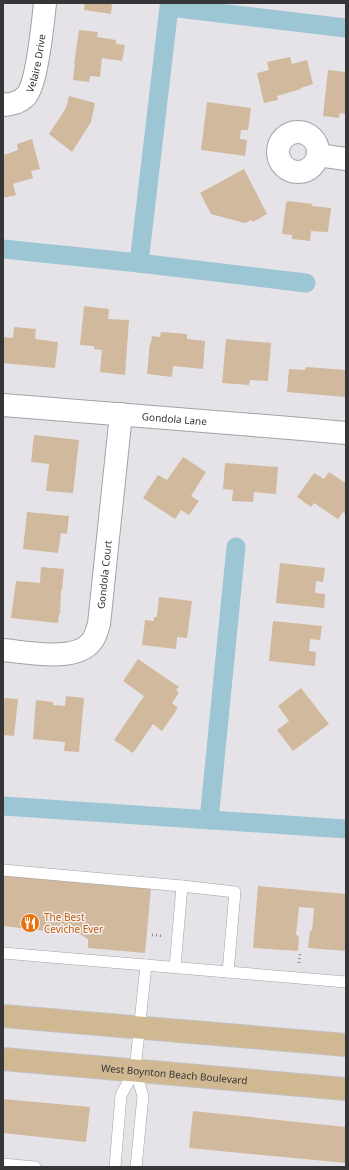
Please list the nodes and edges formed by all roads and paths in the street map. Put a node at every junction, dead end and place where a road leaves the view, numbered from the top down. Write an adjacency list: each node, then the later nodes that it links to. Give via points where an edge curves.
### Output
1 (45, 3): 2 (street, Velaire Drive, via 36,70 31,88 26,96 14,104)
2 (3, 105)
3 (318, 155): 4 (street)
4 (346, 159)
5 (3, 405): 6 (street, Gondola Lane)
6 (122, 414): 7 (street, Gondola Lane); 8 (street, Gondola Court, via 99,624 94,637 84,648 70,654)
7 (346, 433)
8 (3, 650)
9 (3, 870): 10 (lane)
10 (182, 886): 16 (lane); 18 (lane, via 235,892)
11 (152, 935): 12 (path)
12 (167, 936)
13 (300, 952): 17 (path)
14 (3, 953): 15 (lane)
15 (146, 965): 16 (lane); 21 (lane)
16 (175, 967): 18 (lane)
17 (298, 967)
18 (228, 972): 19 (lane)
19 (346, 982)
20 (3, 1016): 21 (main road)
21 (139, 1027): 22 (main road); 24 (lane)
22 (346, 1045)
23 (3, 1059): 24 (main road, West Boynton Beach Boulevard)
24 (135, 1070): 25 (main road, West Boynton Beach Boulevard); 28 (lane, via 120,1095); 29 (lane, via 142,1096)
25 (346, 1089)
26 (3, 1164): 27 (lane)
27 (35, 1167)
28 (115, 1167)
29 (136, 1167)

